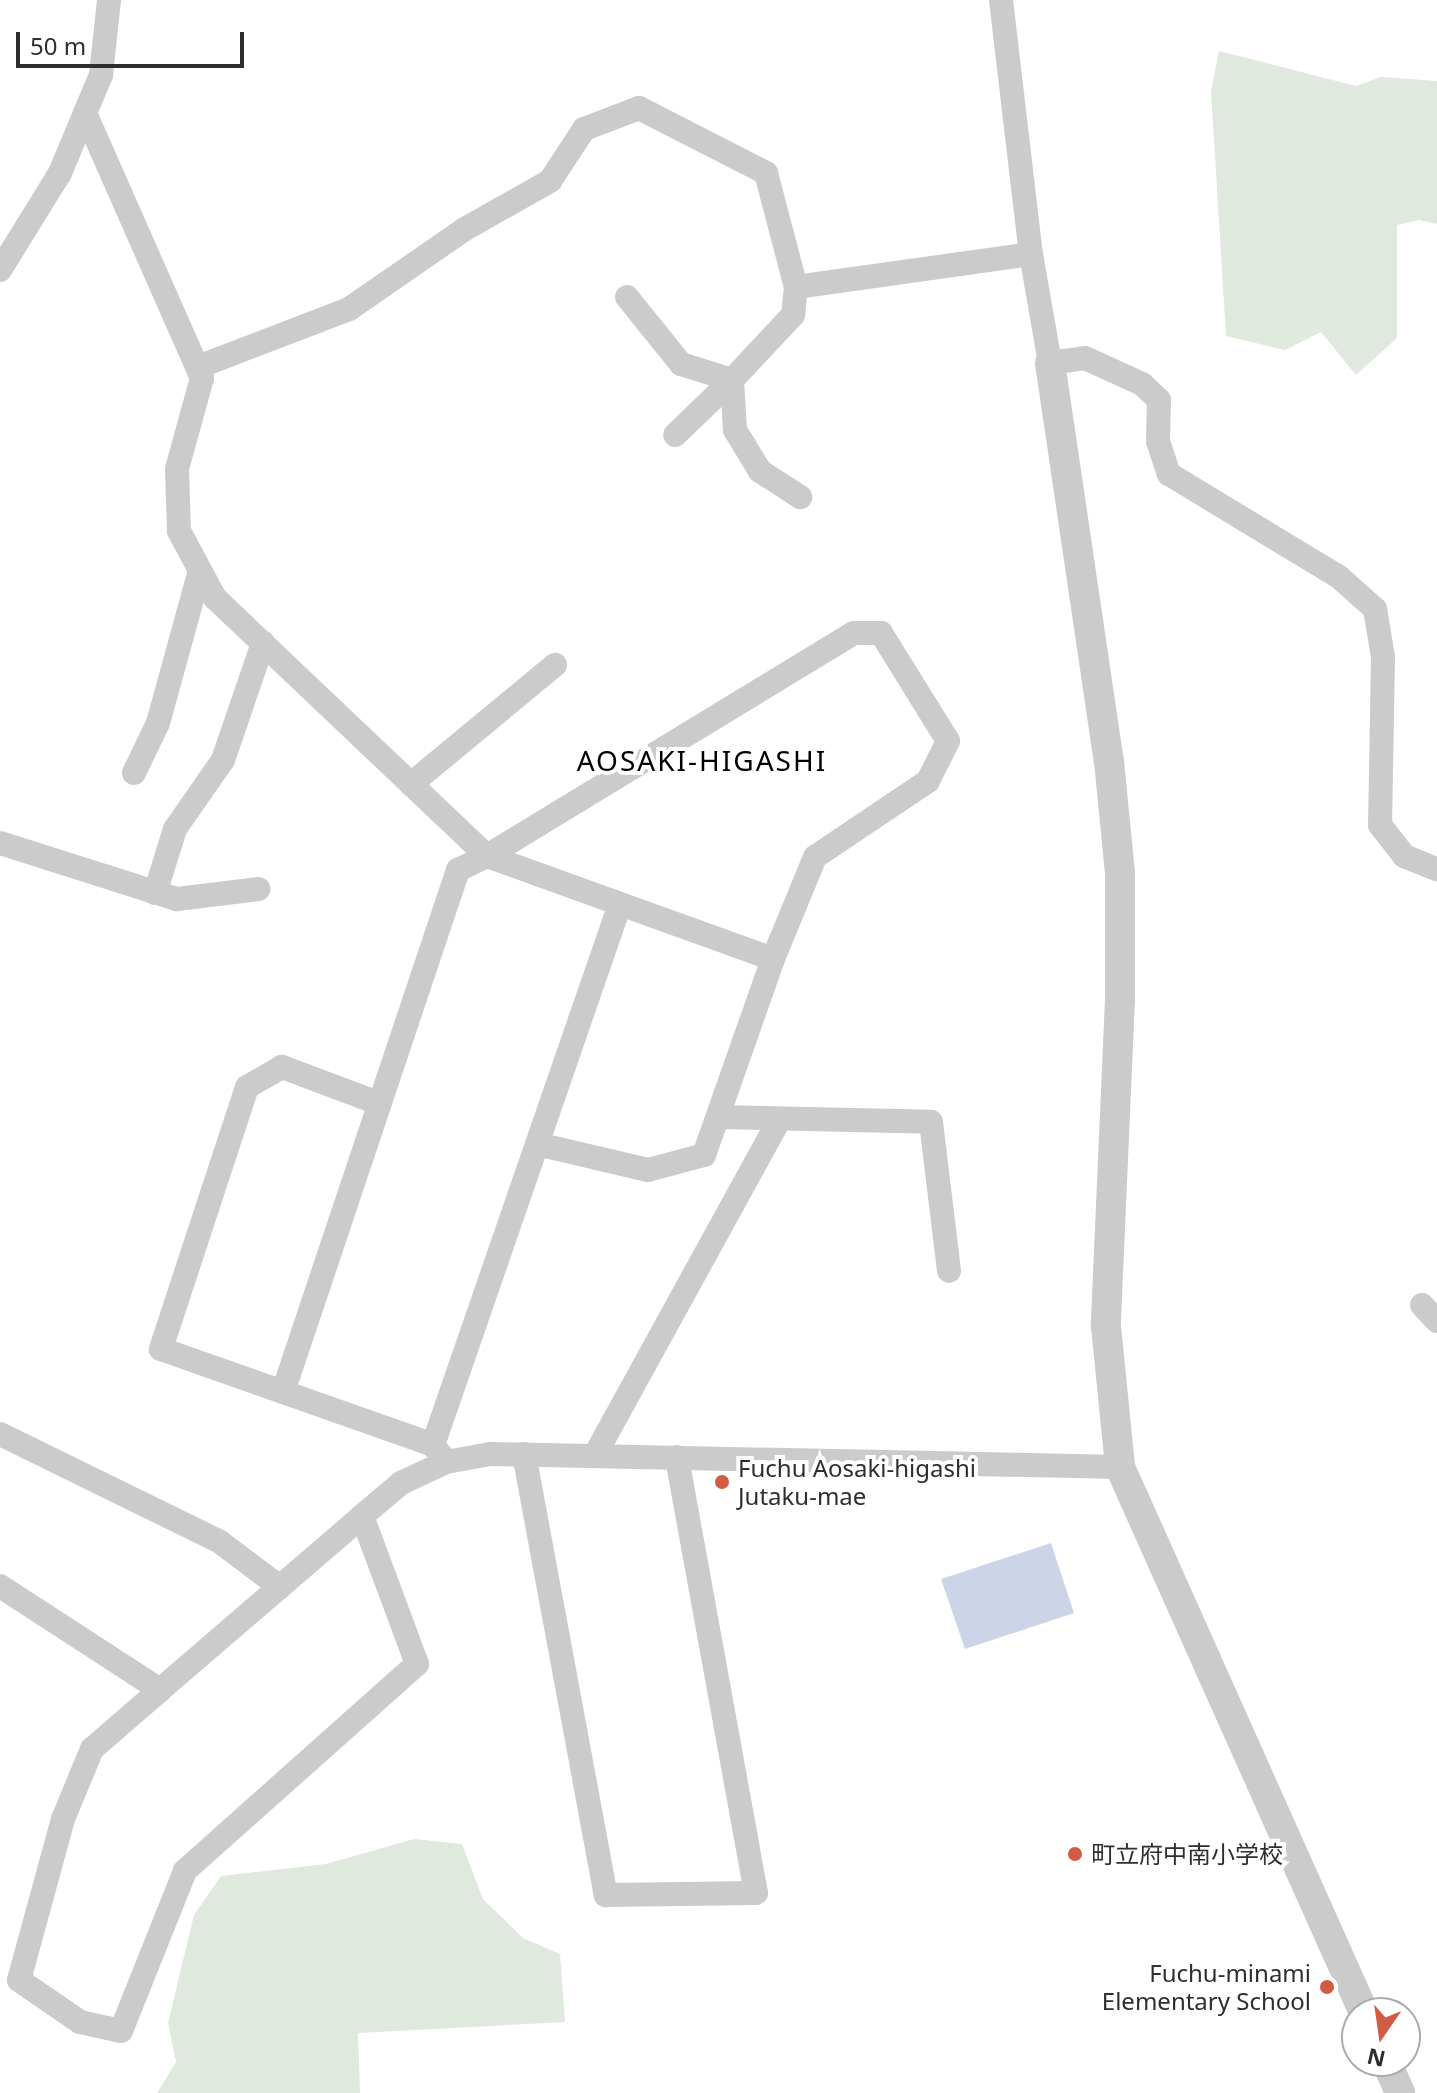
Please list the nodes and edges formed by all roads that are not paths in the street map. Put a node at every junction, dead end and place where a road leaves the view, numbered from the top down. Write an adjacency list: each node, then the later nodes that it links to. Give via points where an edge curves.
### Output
1 (109, 0): 3 (street, via 101,75)
2 (1001, 0): 4 (street)
3 (85, 113): 5 (street, via 60,173); 9 (street)
4 (1031, 254): 6 (street); 8 (street)
5 (0, 270)
6 (796, 287): 9 (street, via 766,173 639,108 584,129 550,181 465,229 349,309); 10 (street, via 793,315)
7 (627, 297): 10 (street, via 681,364)
8 (1050, 363): 20 (street, via 1085,358 1142,384 1159,400 1158,441 1169,474 1339,577 1375,609 1383,657 1380,825 1404,856); 36 (street, via 1109,761 1120,873 1106,1326)
9 (198, 367): 13 (street, via 202,378 177,469 179,531)
10 (732, 380): 11 (street); 12 (street, via 735,430 760,471)
11 (675, 435)
12 (800, 497)
13 (200, 571): 14 (street, via 215,598); 16 (street, via 158,723)
14 (263, 643): 17 (street); 22 (street, via 223,760 175,829)
15 (555, 665): 17 (street)
16 (134, 773)
17 (411, 784): 19 (street)
18 (0, 843): 22 (street)
19 (487, 856): 23 (street); 24 (street, via 854,633 881,633 948,741 928,781 815,857); 25 (street, via 458,870)
20 (1437, 869)
21 (258, 889): 22 (street, via 177,899)
22 (155, 893)
23 (620, 904): 24 (street); 28 (street)
24 (773, 959): 26 (street)
25 (378, 1103): 30 (street); 30 (street, via 282,1067 247,1087 161,1349)
26 (718, 1117): 27 (street); 28 (street, via 704,1155 648,1170)
27 (780, 1118): 29 (street, via 931,1122); 34 (street)
28 (537, 1144): 32 (street)
29 (949, 1271)
30 (283, 1392): 32 (street)
31 (0, 1434): 39 (street, via 220,1542)
32 (440, 1453): 33 (street); 37 (street)
33 (524, 1454): 34 (street); 35 (street, via 606,1895 756,1893)
34 (595, 1455): 35 (street)
35 (677, 1457): 36 (street)
36 (1120, 1467): 41 (street)
37 (362, 1516): 39 (street); 40 (street, via 417,1664 185,1871 121,2031 80,2022 19,1980 63,1819 92,1749)
38 (0, 1586): 40 (street)
39 (280, 1587): 40 (street)
40 (160, 1690)
41 (1357, 1997)

